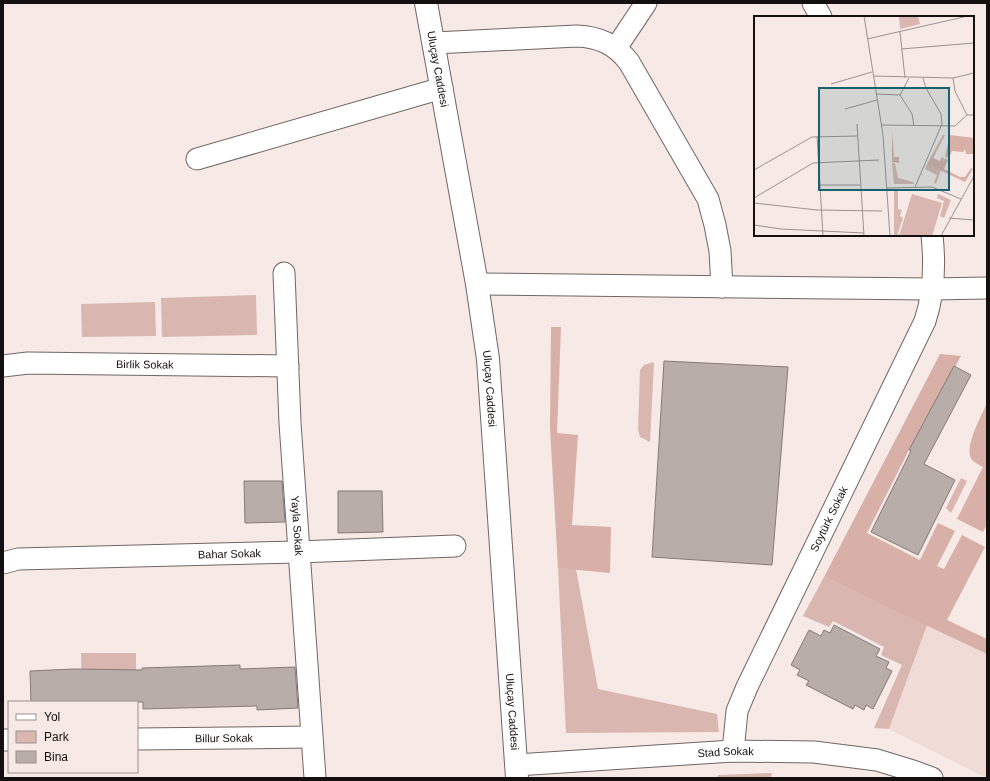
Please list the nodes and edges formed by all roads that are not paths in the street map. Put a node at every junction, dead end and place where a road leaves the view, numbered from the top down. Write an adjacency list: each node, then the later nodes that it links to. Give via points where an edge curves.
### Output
1 (426, 3): 5 (street, Uluçay Caddesi)
2 (646, 3): 6 (street)
3 (813, 3): 4 (street)
4 (820, 16)
5 (434, 43): 6 (street, via 582,36 598,39); 7 (street, Uluçay Caddesi)
6 (616, 48): 12 (street, via 629,62 708,199 716,225)
7 (442, 88): 8 (street); 11 (street, Uluçay Caddesi)
8 (197, 159)
9 (932, 236): 14 (street, Soytürk Sokak)
10 (284, 273): 16 (street, Yayla Sokak)
11 (477, 284): 12 (street); 23 (street, Uluçay Caddesi, via 488,359)
12 (722, 288): 14 (street)
13 (987, 288): 14 (street)
14 (931, 289): 22 (street, Soytürk Sokak, via 921,331 747,687 737,711)
15 (3, 366): 16 (street, Birlik Sokak, via 28,363)
16 (288, 366): 18 (street, Yayla Sokak)
17 (455, 546): 18 (street, Bahar Sokak)
18 (298, 552): 19 (street, Bahar Sokak, via 18,559); 20 (street, Yayla Sokak)
19 (3, 563)
20 (311, 737): 21 (street, Billur Sokak); 24 (street, Yayla Sokak)
21 (138, 739)
22 (733, 751): 23 (street, Stad Sokak); 25 (street, Stad Sokak, via 814,752 858,757 877,760)
23 (516, 772)
24 (315, 778)
25 (932, 778)

